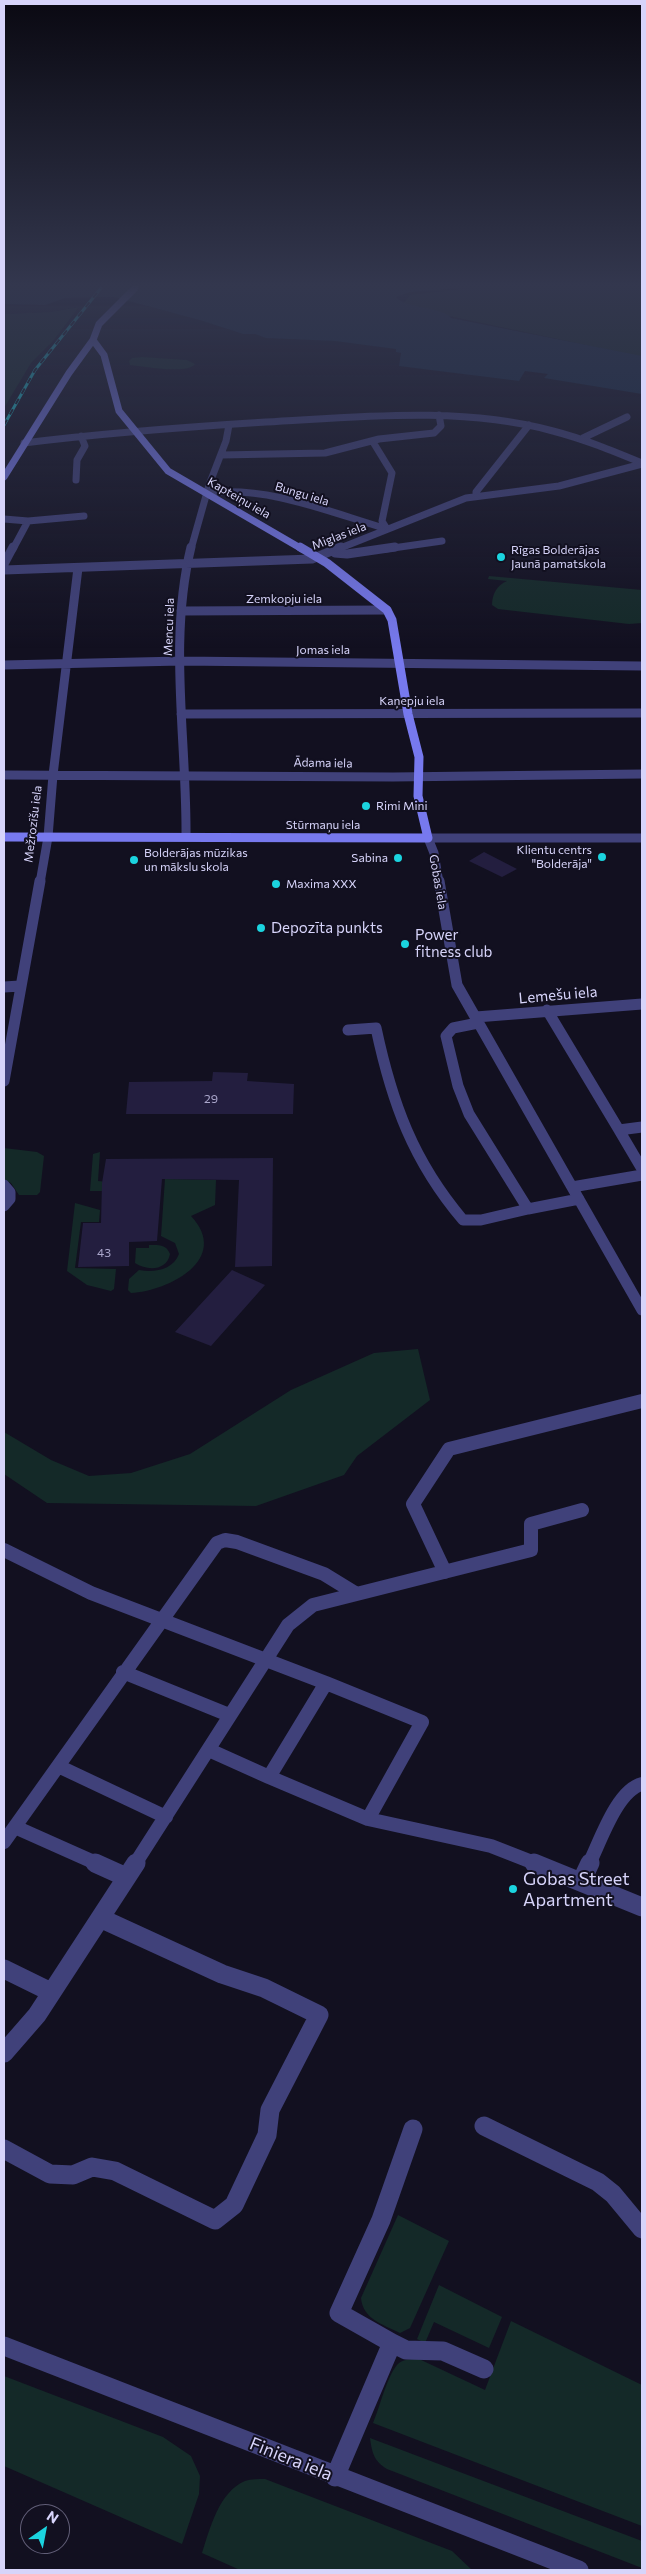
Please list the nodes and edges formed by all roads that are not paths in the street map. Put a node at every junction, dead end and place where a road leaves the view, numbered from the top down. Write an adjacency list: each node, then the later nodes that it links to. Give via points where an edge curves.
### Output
1 (47, 408): 11 (street)
2 (117, 408): 7 (street, Kapteiņu iela)
3 (439, 415): 5 (street); 6 (street); 10 (street, via 441,426 434,433)
4 (627, 417): 9 (street)
5 (229, 424): 7 (street); 12 (street, Mencu iela)
6 (529, 425): 9 (street); 17 (street, via 505,452)
7 (134, 430): 8 (street); 16 (street, Kapteiņu iela, via 168,471)
8 (81, 436): 11 (street); 15 (street, via 85,446 77,460)
9 (583, 438): 13 (street)
10 (373, 442): 12 (street, via 325,453); 21 (street, via 392,473 382,521)
11 (24, 444): 14 (street)
12 (222, 456): 16 (street, Mencu iela)
13 (642, 463): 17 (street, Miglas iela, via 559,486)
14 (4, 477)
15 (76, 480)
16 (208, 493): 21 (street, Bungu iela, via 233,490 274,496); 24 (street, Kapteiņu iela); 26 (street, Mencu iela)
17 (476, 495): 21 (street, Miglas iela)
18 (84, 516): 20 (street, via 33,518)
19 (4, 519): 20 (street)
20 (28, 521): 25 (street)
21 (387, 529): 23 (street, Miglas iela)
22 (442, 541): 23 (street, via 347,554)
23 (331, 552): 24 (street, Miglas iela)
24 (318, 557): 26 (street, Miglas iela); 29 (street)
25 (4, 564)
26 (187, 565): 27 (street, Miglas iela); 30 (street, Mencu iela)
27 (78, 568): 28 (street, Miglas iela); 33 (street, Mežrozīšu iela)
28 (4, 570)
29 (388, 610): 30 (street, Zemkopju iela); 32 (street, Gobas iela)
30 (181, 611): 31 (street, Mencu iela)
31 (181, 661): 32 (street, Jomas iela); 33 (street, Jomas iela); 37 (street, Mencu iela)
32 (400, 662): 35 (street, Jomas iela); 38 (street, Gobas iela)
33 (68, 663): 34 (street, Jomas iela); 42 (street, Mežrozīšu iela)
34 (4, 665)
35 (642, 666)
36 (642, 713): 38 (street, Kaņepju iela)
37 (181, 714): 38 (street, Kaņepju iela); 39 (street, Mencu iela)
38 (408, 714): 43 (street, Gobas iela, via 419,757)
39 (184, 774): 42 (street, Ādama iela); 43 (street, Ādama iela); 46 (street, Mencu iela)
40 (642, 774): 43 (street, Ādama iela)
41 (4, 775): 42 (street, Ādama iela)
42 (53, 775): 45 (street, Mežrozīšu iela)
43 (420, 776): 47 (street, Gobas iela, via 418,796)
44 (4, 837): 45 (street, Stūrmaņu iela)
45 (48, 837): 46 (street, Stūrmaņu iela); 49 (street, Mežrozīšu iela)
46 (186, 838): 47 (street, Stūrmaņu iela)
47 (428, 838): 48 (street, Stūrmaņu iela); 53 (street, Gobas iela, via 434,853 456,984)
48 (642, 838)
49 (20, 986): 50 (street); 55 (street, Mežrozīšu iela)
50 (4, 987)
51 (642, 1004): 52 (street, Lemešu iela)
52 (547, 1010): 53 (street, Lemešu iela); 57 (street)
53 (477, 1020): 61 (street, Gobas iela); 64 (street, Lemešu iela, via 448,1032 446,1036 453,1068 468,1112)
54 (348, 1030): 64 (street, via 376,1028 387,1082 412,1148 431,1180 463,1220 481,1220)
55 (4, 1081)
56 (642, 1127): 57 (street)
57 (619, 1130): 58 (street)
58 (642, 1169)
59 (642, 1175): 61 (street)
60 (4, 1184): 63 (street, via 10,1198)
61 (572, 1187): 62 (street, Gobas iela)
62 (579, 1199): 64 (street); 65 (street, Gobas iela)
63 (4, 1206)
64 (528, 1209)
65 (642, 1310)
66 (642, 1400): 69 (street, via 447,1451 413,1504)
67 (582, 1510): 69 (street, via 531,1524 531,1550)
68 (4, 1550): 71 (street, via 91,1593)
69 (445, 1572): 70 (street)
70 (355, 1593): 71 (street, via 324,1574 225,1540 211,1547); 72 (street, via 313,1605 299,1614)
71 (160, 1619): 72 (street); 73 (street)
72 (265, 1660): 74 (street); 75 (street)
73 (123, 1672): 75 (street); 77 (street)
74 (326, 1683): 78 (street); 81 (street, via 422,1722)
75 (229, 1715): 76 (street)
76 (209, 1750): 78 (street); 80 (street)
77 (58, 1766): 80 (street); 82 (street)
78 (269, 1777): 81 (street)
79 (642, 1784): 85 (street, via 634,1786 622,1797)
80 (166, 1816): 84 (street)
81 (368, 1819): 85 (street, via 491,1846)
82 (15, 1827): 83 (street); 84 (street)
83 (4, 1842)
84 (126, 1877): 87 (street)
85 (581, 1882): 86 (street)
86 (642, 1908)
87 (100, 1918): 89 (street); 93 (street, via 319,2015 270,2110 267,2136 234,2205 215,2220 115,2172 92,2167 73,2175 50,2174)
88 (4, 1969): 89 (street)
89 (52, 1992): 90 (street, via 37,2015)
90 (4, 2052)
91 (484, 2126): 94 (street, via 598,2182 613,2194)
92 (413, 2129): 95 (street, via 381,2220 339,2313)
93 (4, 2149)
94 (642, 2229)
95 (392, 2343): 97 (street, via 406,2350 443,2352); 98 (street)
96 (4, 2346): 98 (street, Finiera iela)
97 (484, 2369)
98 (335, 2477): 99 (street, Finiera iela)
99 (579, 2570)

